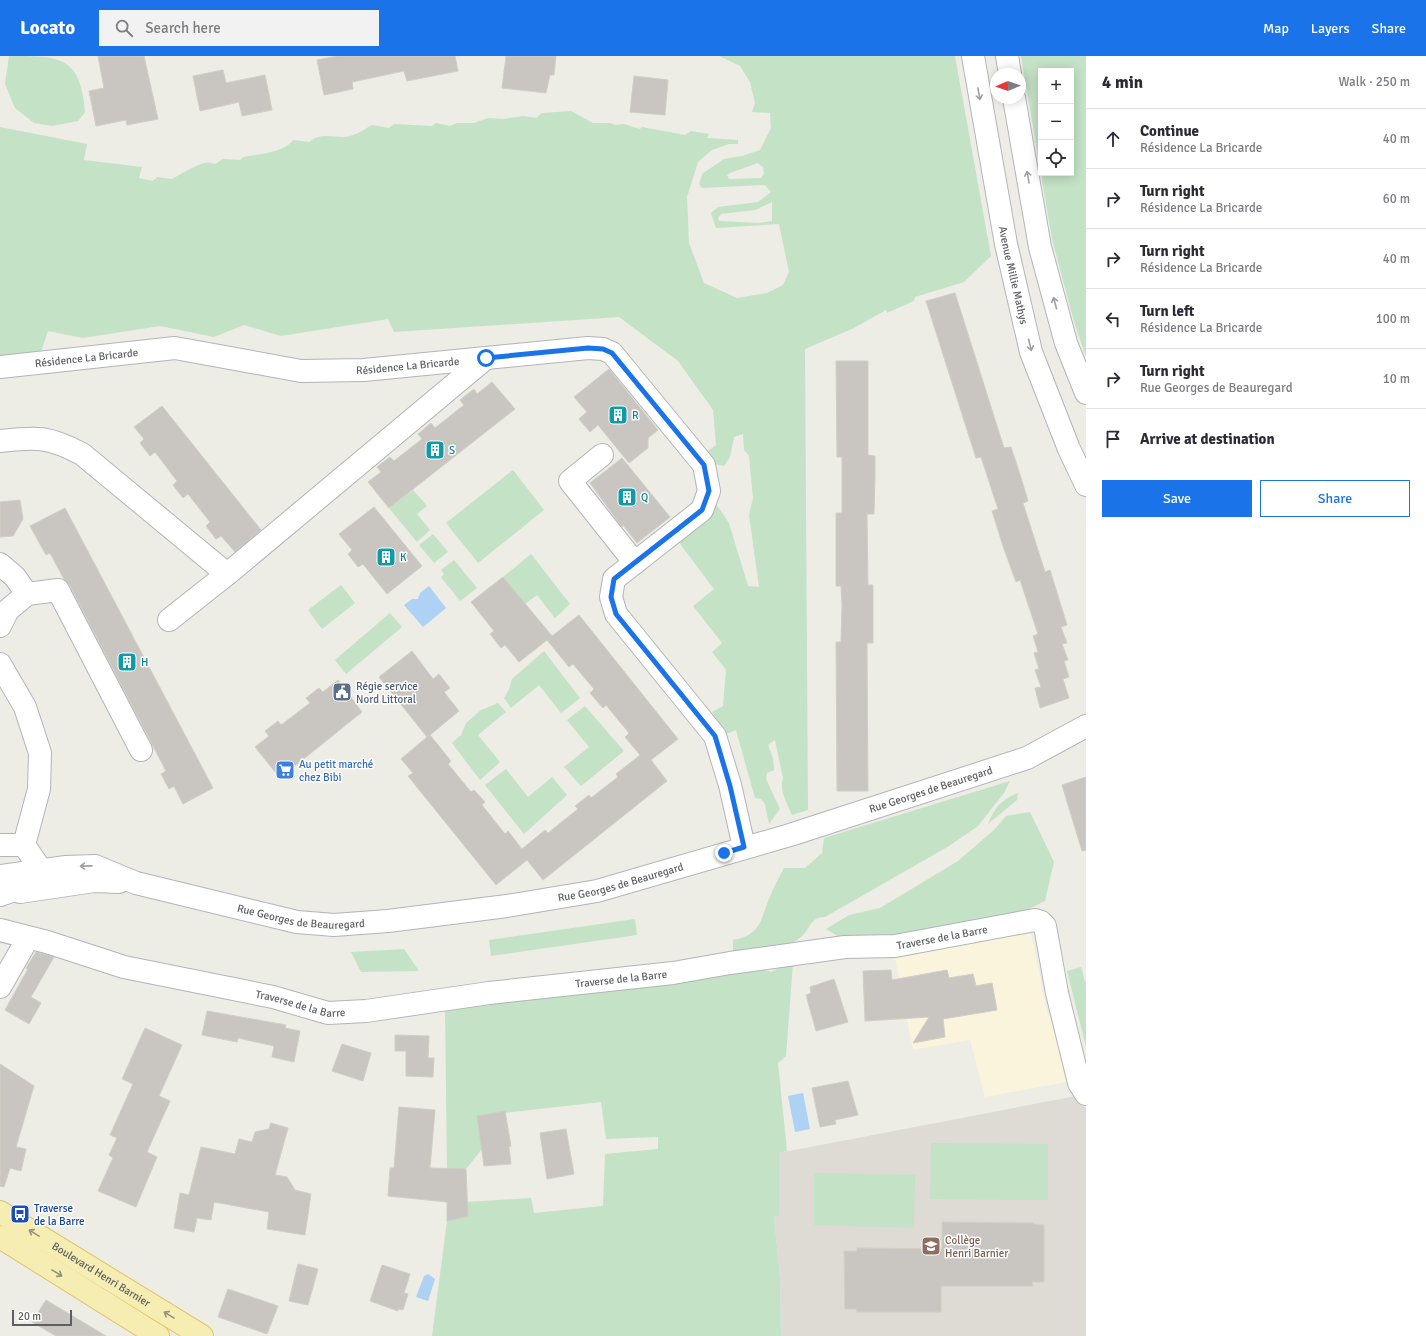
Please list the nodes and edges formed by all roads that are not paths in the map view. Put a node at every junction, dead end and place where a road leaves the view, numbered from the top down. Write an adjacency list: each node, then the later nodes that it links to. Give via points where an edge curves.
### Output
1 (973, 56): 10 (street, Avenue Millie Mathys, one-way to 10, via 1006,244 1031,352)
2 (1007, 56): 3 (street)
3 (1009, 68)
4 (1015, 104): 7 (street, one-way to 4, via 1066,343 1040,247)
5 (486, 358): 6 (street, Résidence La Bricarde, via 364,370 301,371 176,348); 11 (street, Résidence La Bricarde, via 588,348 603,349 612,353 704,465 709,491 702,510); 13 (street)
6 (0, 367)
7 (1086, 393)
8 (0, 441): 13 (street, via 35,437 61,443 82,454)
9 (602, 455): 11 (street, via 570,481)
10 (1086, 485)
11 (635, 563): 24 (street, Résidence La Bricarde, via 614,579 611,597 616,614 715,736)
12 (0, 564): 14 (street, via 15,577)
13 (227, 574): 15 (street)
14 (27, 594): 16 (street, via 8,610); 20 (street, via 58,590)
15 (169, 620)
16 (0, 626)
17 (0, 664): 23 (street, via 25,707 40,752 39,789)
18 (1086, 726): 21 (street, Rue Georges de Beauregard)
19 (1086, 742): 21 (street)
20 (141, 750)
21 (1037, 754): 24 (street, Rue Georges de Beauregard)
22 (0, 845): 23 (street)
23 (24, 845): 25 (street)
24 (744, 847): 27 (street, Rue Georges de Beauregard, via 597,891 507,906 334,925 297,922)
25 (41, 870): 26 (street, Rue Georges de Beauregard); 27 (street, Rue Georges de Beauregard, one-way to 25, via 95,866); 28 (street, via 35,879)
26 (0, 876)
27 (136, 883): 28 (street, Rue Georges de Beauregard, via 94,881)
28 (0, 895)
29 (0, 930): 30 (street, Traverse de la Barre)
30 (28, 938): 31 (street); 32 (street, Traverse de la Barre, via 124,967 273,997 328,1013 366,1011 489,993 673,973 845,947 895,946 1035,920 1045,926 1057,993 1077,1076)
31 (0, 988)
32 (1086, 1094)
33 (0, 1212): 36 (main road, Boulevard Henri Barnier, one-way to 33)
34 (0, 1237): 35 (main road, Boulevard Henri Barnier, one-way to 35)
35 (158, 1336)
36 (202, 1336)

